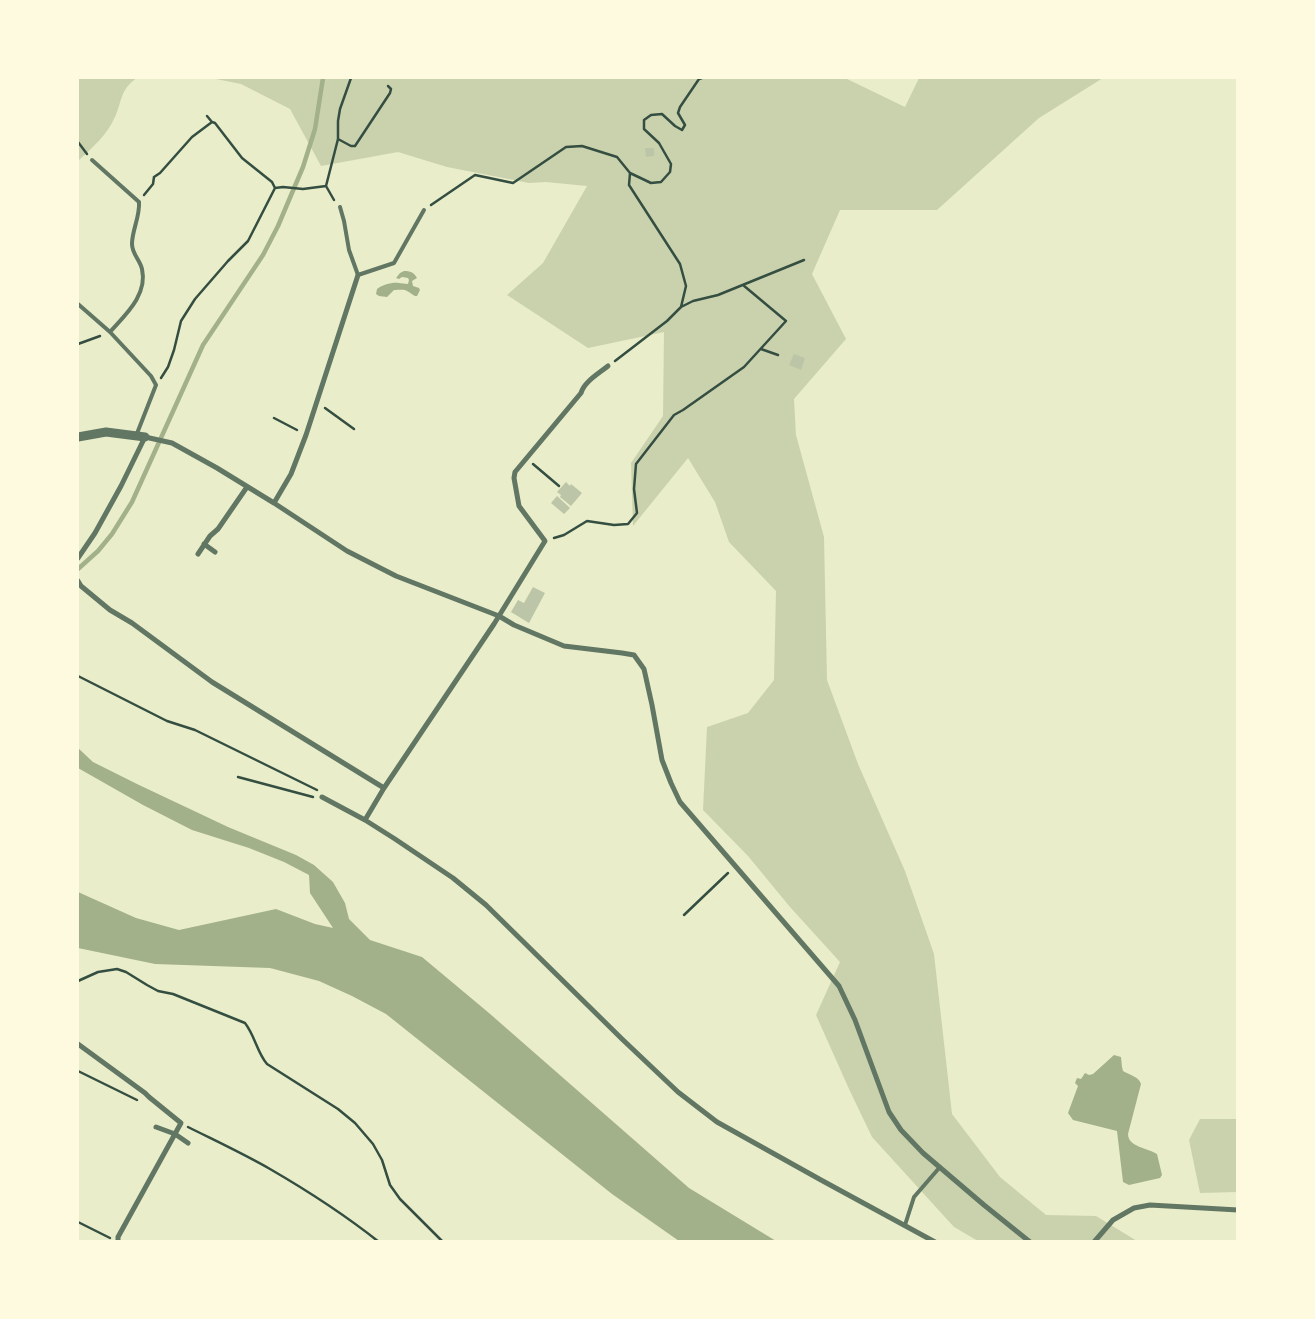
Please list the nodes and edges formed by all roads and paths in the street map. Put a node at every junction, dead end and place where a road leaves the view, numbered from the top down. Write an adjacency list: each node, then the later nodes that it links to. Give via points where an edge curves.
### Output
1 (351, 78): 6 (path, via 340,109)
2 (702, 78): 9 (path, via 680,107 678,113 685,125 682,130 662,114 651,115 644,120 644,128 659,143 672,164 670,172 661,182 651,183)
3 (388, 86): 6 (path, via 390,93 355,146)
4 (207, 116): 5 (path)
5 (212, 122): 11 (path, via 242,158); 12 (path, via 192,137 160,174 154,175 153,184)
6 (338, 140): 10 (path)
7 (78, 142): 8 (path)
8 (92, 160): 12 (lane)
9 (630, 173): 14 (path, via 617,157 582,146 566,147 513,183 475,175); 19 (path, via 629,185 680,264 686,286)
10 (326, 186): 11 (path, via 303,190); 13 (path)
11 (275, 188): 24 (path, via 248,241 195,299 181,321 168,367)
12 (139, 202): 20 (lane, via 132,242 143,271 142,286 134,304)
13 (340, 208): 16 (lane)
14 (424, 210): 16 (lane, via 394,263)
15 (804, 260): 17 (path)
16 (358, 275): 25 (street)
17 (743, 285): 19 (path, via 693,300); 21 (path, via 786,321)
18 (78, 304): 20 (lane)
19 (681, 307): 23 (path)
20 (110, 332): 24 (lane)
21 (761, 349): 22 (path); 35 (path, via 744,367 674,415 636,464 634,489 637,513 628,524 587,521 564,535)
22 (778, 355)
23 (608, 366): 31 (street, via 582,389)
24 (156, 385): 29 (lane)
25 (317, 402): 27 (path); 28 (street)
26 (274, 418): 28 (path)
27 (354, 429)
28 (306, 435): 34 (street, via 291,474)
29 (141, 436): 30 (street, via 106,432); 32 (street, via 172,443); 39 (street, via 121,486)
30 (78, 437)
31 (527, 459): 33 (path); 35 (street, via 515,472 519,506)
32 (247, 486): 34 (street); 36 (street)
33 (559, 486)
34 (274, 503): 41 (street, via 347,551 396,576)
35 (543, 538): 41 (street, via 542,548)
36 (204, 544): 37 (street); 38 (street)
37 (215, 552)
38 (198, 554)
39 (78, 558)
40 (78, 581): 44 (street, via 110,610 212,682)
41 (499, 616): 44 (street); 47 (street, via 564,646 634,655 644,669 662,760 680,802)
42 (78, 676): 45 (path, via 166,721 195,730 319,791)
43 (238, 777): 45 (path)
44 (384, 788): 46 (street)
45 (322, 797): 46 (street)
46 (366, 820): 60 (street, via 453,878 486,905 678,1092 716,1122)
47 (735, 866): 48 (path); 57 (street, via 839,986 889,1112 901,1130)
48 (684, 914)
49 (78, 981): 63 (path, via 98,972 117,969 158,991 245,1023 267,1064 355,1123 373,1144 400,1200)
50 (78, 1044): 53 (street)
51 (78, 1071): 52 (path)
52 (144, 1104)
53 (181, 1123): 55 (street); 62 (path, via 270,1169)
54 (156, 1127): 55 (street)
55 (175, 1134): 56 (street); 61 (street)
56 (188, 1144)
57 (940, 1167): 60 (lane, via 914,1197); 65 (street)
58 (1238, 1210): 66 (street, via 1150,1205 1134,1208 1107,1225)
59 (78, 1222): 61 (path)
60 (905, 1225): 64 (street)
61 (115, 1240)
62 (379, 1242)
63 (443, 1242)
64 (935, 1242)
65 (1030, 1242)
66 (1094, 1242)

